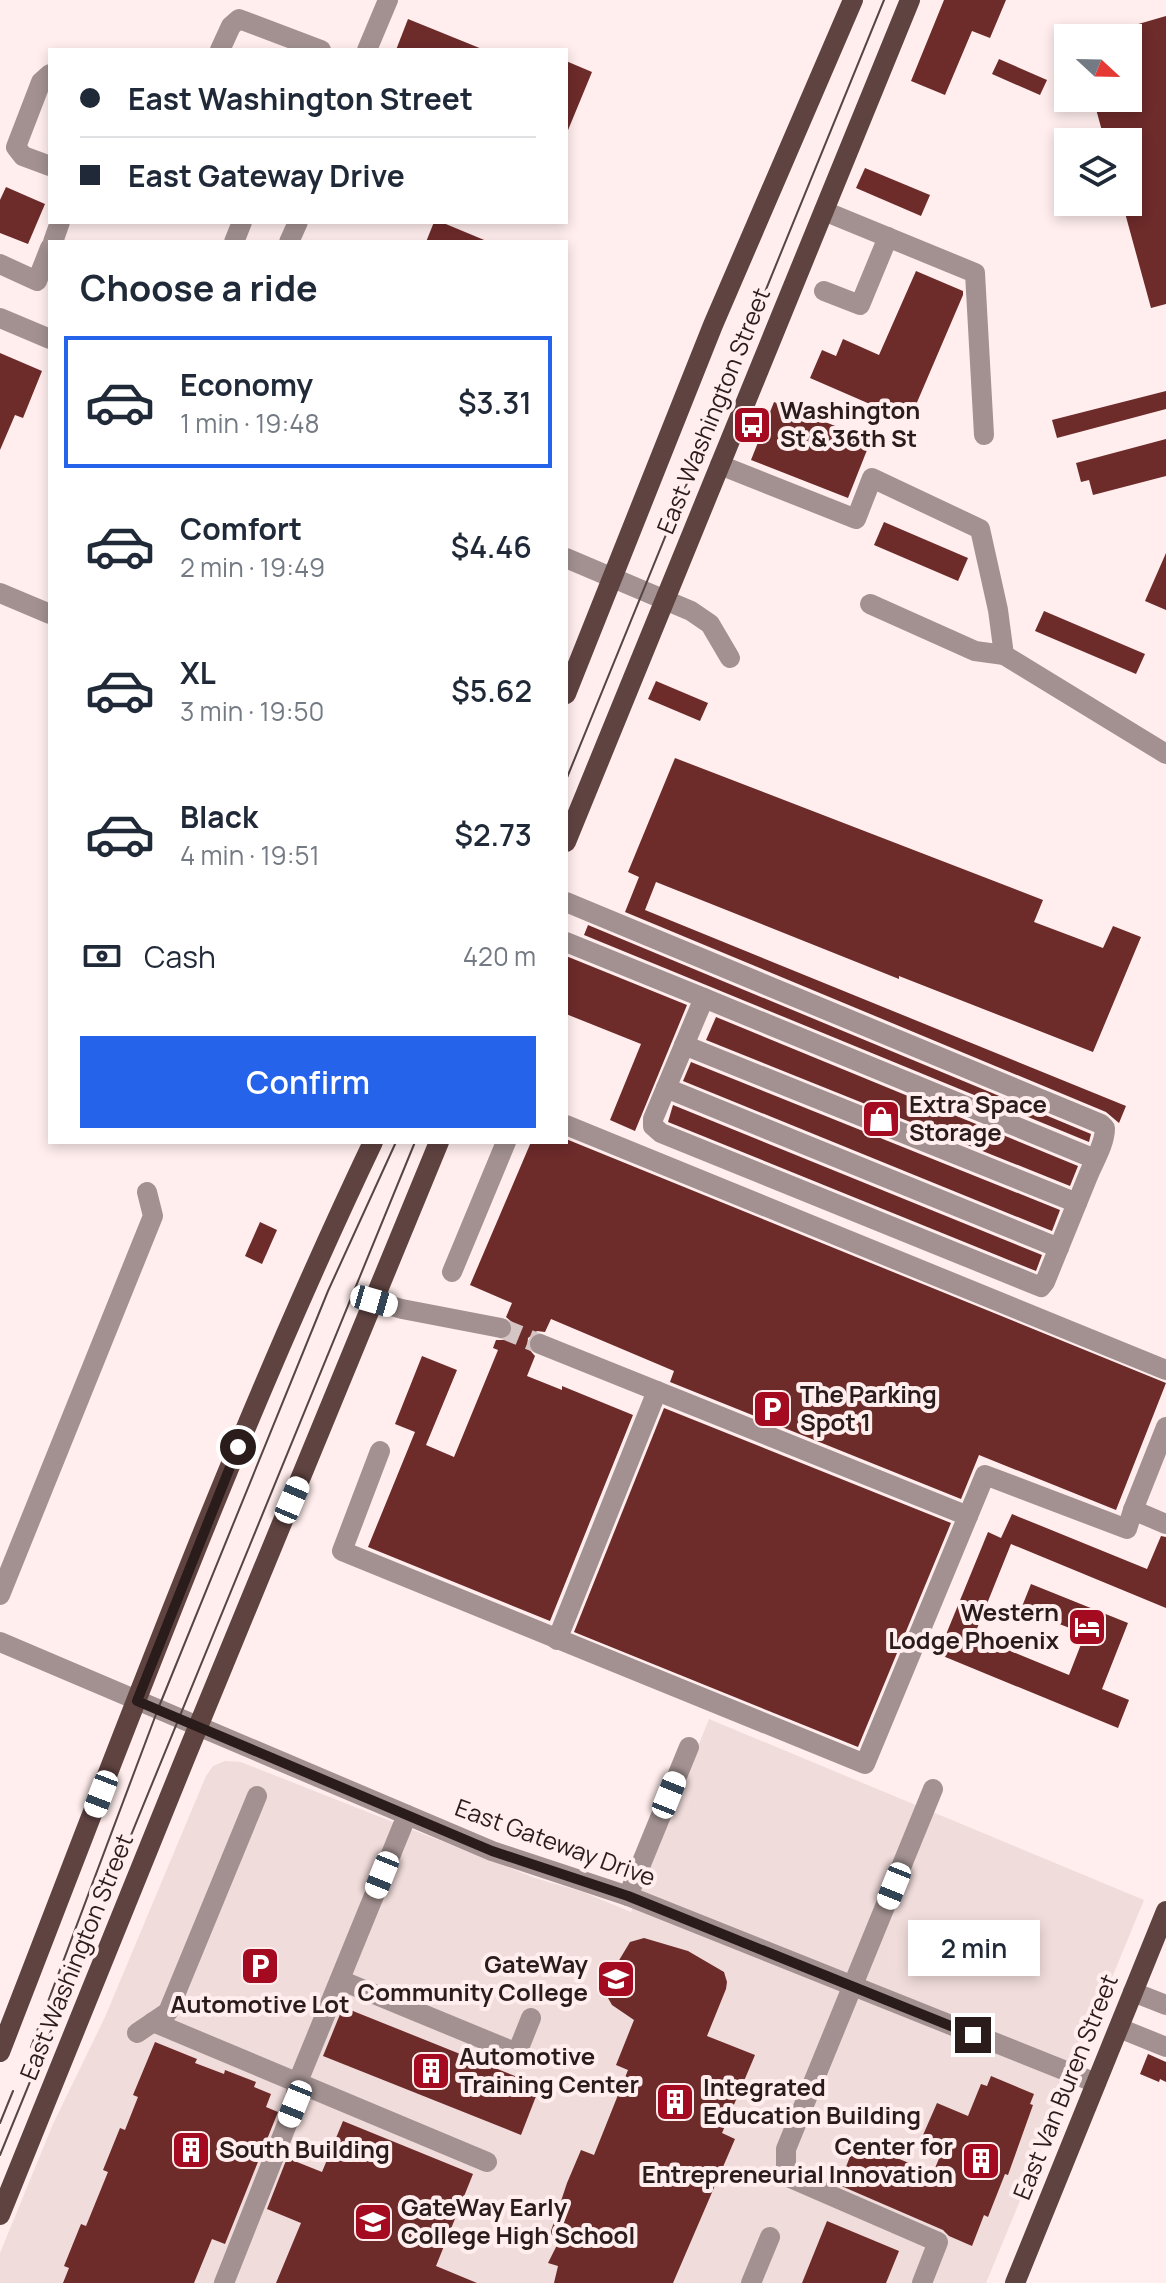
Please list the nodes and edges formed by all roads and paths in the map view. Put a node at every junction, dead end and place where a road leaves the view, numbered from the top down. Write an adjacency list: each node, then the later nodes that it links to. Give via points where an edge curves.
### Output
1 (388, 0): 6 (street)
2 (853, 0): 20 (main road, East Washington Street)
3 (910, 0): 9 (main road, East Washington Street)
4 (221, 48): 5 (street, via 231,26 244,19)
5 (314, 48)
6 (368, 48)
7 (48, 76): 8 (street, via 17,143 23,156)
8 (48, 165)
9 (824, 211): 10 (street); 18 (main road, East Washington Street)
10 (888, 237): 14 (street, via 860,305); 17 (street, via 975,273)
11 (48, 260): 13 (street)
12 (0, 264): 13 (street)
13 (44, 284)
14 (824, 291)
15 (0, 318): 16 (street)
16 (48, 338)
17 (984, 435)
18 (720, 465): 22 (main road, East Washington Street); 25 (street, via 856,519 872,478 980,529)
19 (568, 559): 20 (street)
20 (611, 577): 22 (street); 27 (main road, East Washington Street)
21 (0, 593): 24 (street)
22 (665, 601): 26 (street, via 710,624); 29 (main road, East Washington Street)
23 (870, 604): 25 (street, via 975,651)
24 (48, 613)
25 (1004, 655): 28 (street)
26 (730, 658)
27 (568, 689)
28 (1166, 754)
29 (568, 837)
30 (568, 903): 39 (street, via 1101,1124 1105,1135)
31 (568, 943): 32 (street)
32 (704, 998): 33 (street); 39 (street)
33 (684, 1045): 34 (street); 41 (street)
34 (666, 1088): 42 (street); 42 (street, via 653,1126 661,1133 1034,1286 1045,1282)
35 (568, 1126): 47 (street)
36 (372, 1144): 57 (main road, East Washington Street, via 306,1284)
37 (438, 1144): 44 (main road, East Washington Street)
38 (505, 1144): 43 (street)
39 (1095, 1159): 41 (street)
40 (147, 1192): 54 (street, via 153,1216)
41 (1077, 1203): 42 (street)
42 (1059, 1248)
43 (452, 1272)
44 (374, 1301): 45 (street); 58 (main road, East Washington Street)
45 (501, 1328)
46 (540, 1344): 48 (street)
47 (1166, 1370)
48 (657, 1391): 52 (street); 55 (street)
49 (1166, 1427): 51 (street)
50 (380, 1451): 55 (street, via 342,1551)
51 (1133, 1510): 52 (street, via 1127,1529 985,1475); 53 (street)
52 (968, 1516): 55 (street, via 865,1764)
53 (1166, 1524)
54 (0, 1595)
55 (557, 1640)
56 (0, 1642): 57 (street, East Gateway Drive)
57 (137, 1701): 58 (street, East Gateway Drive); 73 (main road, East Washington Street)
58 (199, 1726): 62 (street, East Gateway Drive); 77 (main road, East Washington Street)
59 (689, 1747): 63 (street)
60 (933, 1789): 67 (street)
61 (257, 1796): 75 (street, via 168,2012 145,2027)
62 (407, 1815): 63 (street, East Gateway Drive, via 526,1864); 66 (street)
63 (628, 1896): 67 (street, East Gateway Drive)
64 (1166, 1911): 65 (main road, East Van Buren Street)
65 (1162, 1934): 68 (main road, East Van Buren Street)
66 (340, 1980): 70 (street, via 517,2053); 75 (street)
67 (853, 1988): 74 (street, East Gateway Drive); 81 (street, via 786,2149 786,2176 938,2242)
68 (1133, 1992): 69 (street); 71 (main road, East Van Buren Street)
69 (1166, 2005)
70 (531, 2018)
71 (1119, 2028): 72 (street); 74 (main road, East Van Buren Street)
72 (1166, 2047)
73 (0, 2052)
74 (1096, 2083): 82 (main road, East Van Buren Street)
75 (297, 2084): 76 (street); 79 (street, via 295,2104)
76 (487, 2162)
77 (0, 2215)
78 (770, 2237): 80 (street)
79 (224, 2283)
80 (751, 2283)
81 (922, 2283)
82 (1015, 2283)

